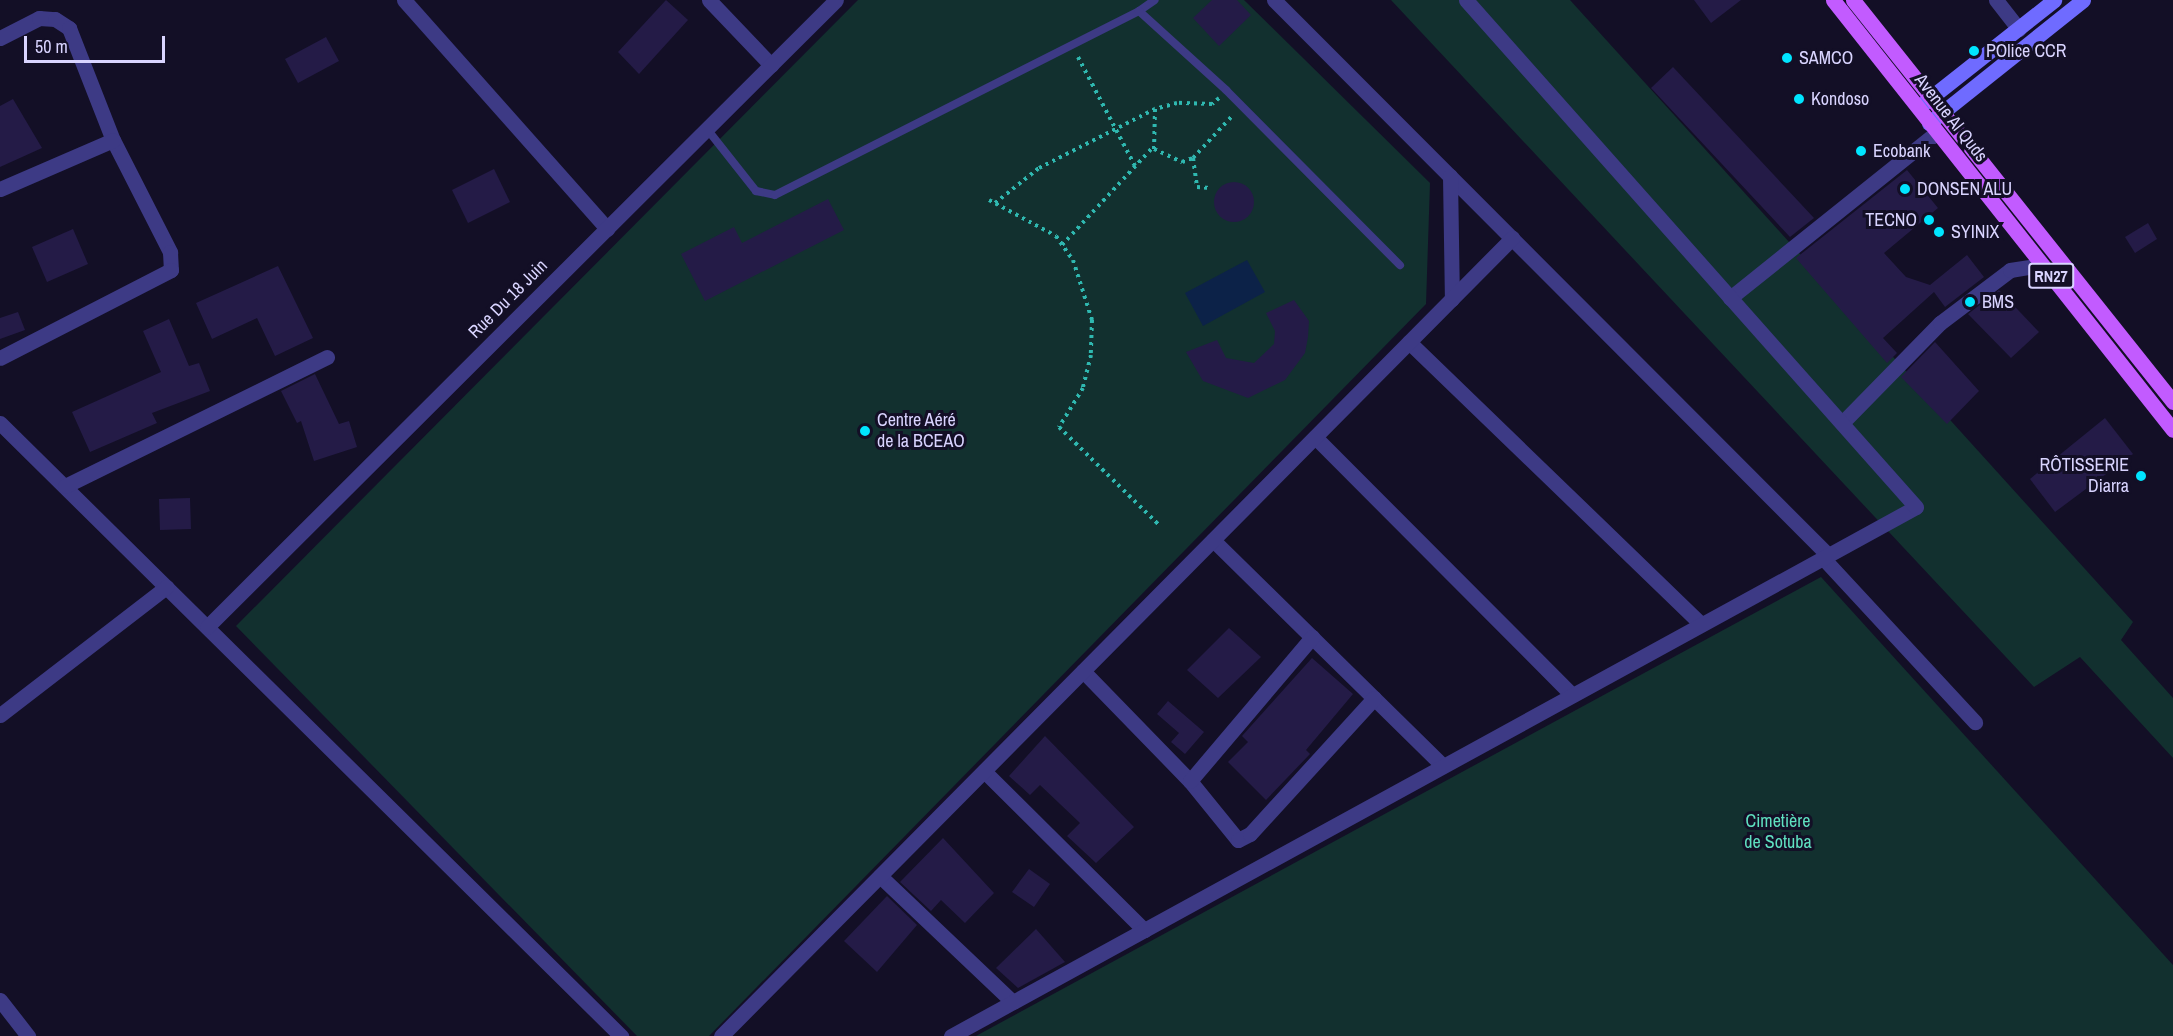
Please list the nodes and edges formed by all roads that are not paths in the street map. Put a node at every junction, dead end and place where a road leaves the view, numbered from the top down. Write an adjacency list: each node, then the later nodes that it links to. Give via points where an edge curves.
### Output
1 (404, 0): 24 (street)
2 (709, 0): 15 (street)
3 (836, 0): 15 (street, Rue Du 18 Juin)
4 (1155, 0): 12 (lane)
5 (1274, 0): 22 (street)
6 (1466, 0): 28 (street)
7 (1833, 0): 17 (main road, Avenue Al Quds / RN27)
8 (1854, 0): 16 (main road, Avenue Al Quds / RN27)
9 (1996, 0): 13 (street)
10 (2054, 0): 13 (main road)
11 (2083, 0): 18 (main road)
12 (1139, 12): 20 (lane, via 775,195 756,191); 26 (lane, via 1242,106)
13 (2019, 29): 16 (main road)
14 (0, 38): 21 (street, via 39,18 55,19 69,28)
15 (771, 65): 20 (street, Rue Du 18 Juin)
16 (1930, 98): 17 (main road); 18 (main road, Avenue Al Quds / RN27)
17 (1918, 108): 19 (main road, Avenue Al Quds / RN27)
18 (1943, 113): 19 (main road); 33 (main road, Avenue Al Quds / RN27)
19 (1933, 128): 27 (main road, Avenue Al Quds / RN27); 28 (street)
20 (706, 129): 24 (street, Rue Du 18 Juin)
21 (113, 140): 23 (street); 32 (street, via 170,252 171,270)
22 (1450, 176): 25 (street); 29 (street)
23 (0, 189)
24 (607, 229): 43 (street, Rue Du 18 Juin)
25 (1512, 238): 29 (street); 40 (street)
26 (1400, 265)
27 (2042, 265): 35 (street, via 2010,270 1940,323); 36 (main road, Avenue Al Quds / RN27)
28 (1730, 297): 35 (street)
29 (1452, 299): 30 (street)
30 (1409, 342): 37 (street); 42 (street)
31 (327, 357): 38 (street)
32 (0, 358)
33 (2173, 402)
34 (0, 423): 38 (street)
35 (1842, 423): 40 (street, via 1916,507)
36 (2173, 430)
37 (1315, 437): 39 (street); 46 (street)
38 (65, 486): 41 (street)
39 (1213, 540): 44 (street); 45 (street)
40 (1825, 556): 42 (street); 49 (street)
41 (166, 587): 43 (street); 48 (street)
42 (1701, 624): 46 (street)
43 (207, 627): 58 (street)
44 (1312, 637): 47 (street); 52 (street)
45 (1083, 671): 51 (street); 52 (street)
46 (1572, 695): 50 (street)
47 (1374, 698): 50 (street); 52 (street, via 1250,834 1238,840)
48 (0, 715)
49 (1975, 722)
50 (1443, 766): 54 (street)
51 (984, 771): 53 (street); 54 (street)
52 (1190, 781)
53 (880, 876): 56 (street); 59 (street)
54 (1144, 930): 56 (street)
55 (0, 1000): 57 (street)
56 (1013, 1002): 60 (street)
57 (28, 1036)
58 (621, 1036)
59 (721, 1036)
60 (951, 1036)

